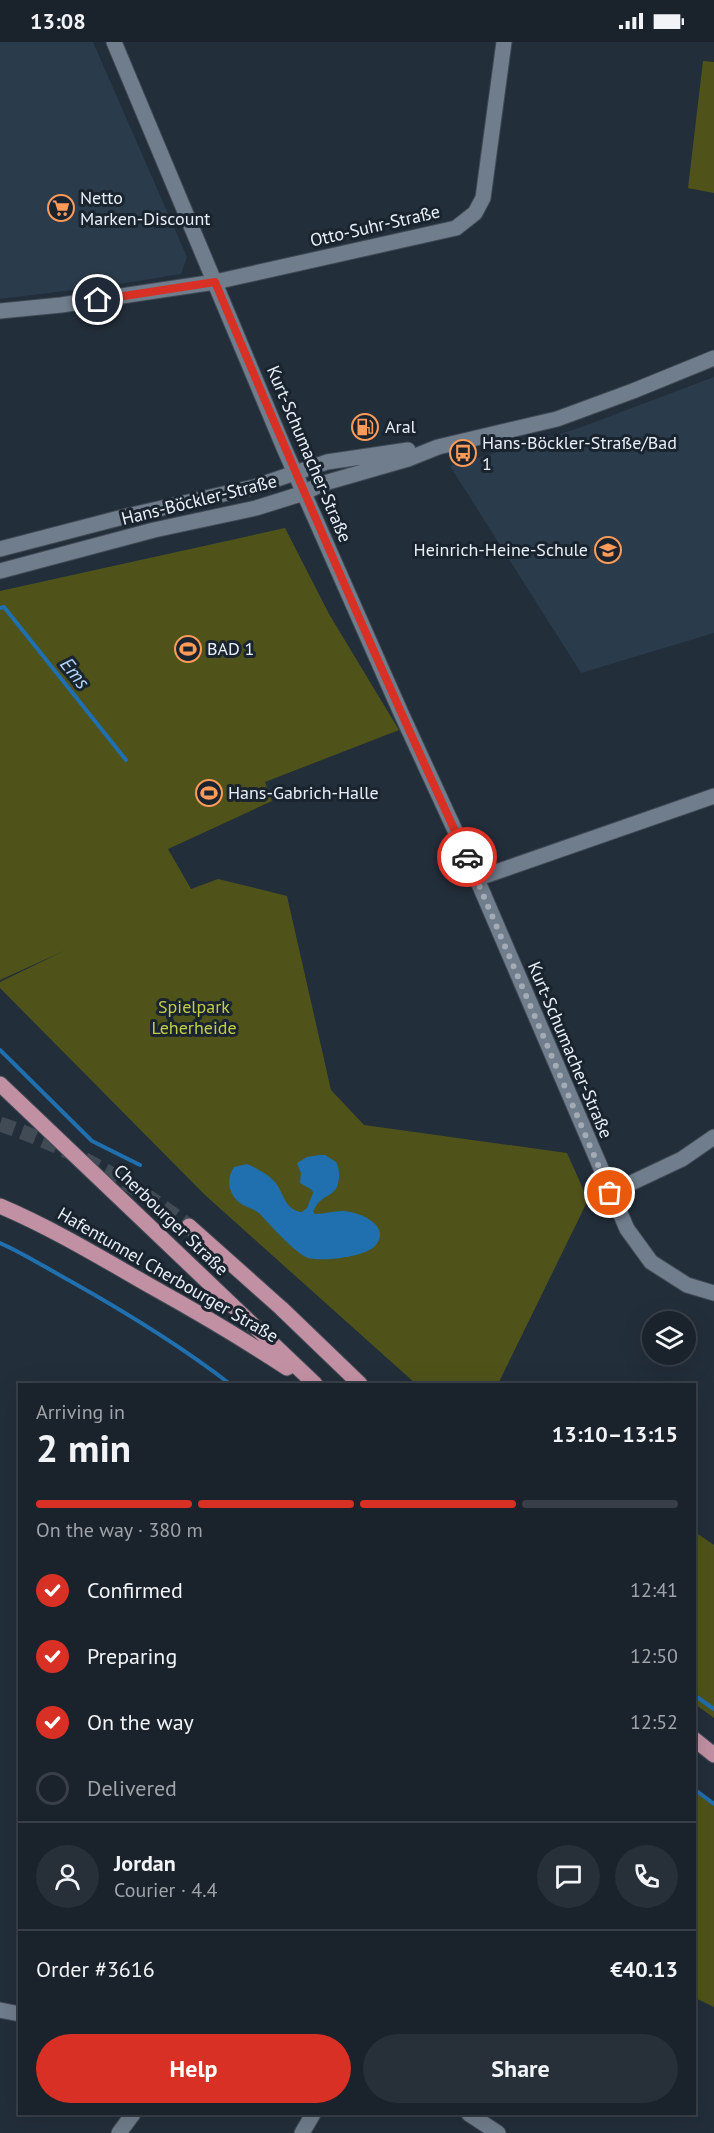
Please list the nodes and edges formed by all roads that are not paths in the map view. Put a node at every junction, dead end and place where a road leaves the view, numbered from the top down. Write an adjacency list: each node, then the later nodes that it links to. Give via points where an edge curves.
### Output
1 (114, 42): 3 (street, Kurt-Schumacher-Straße)
2 (504, 42): 3 (street, Otto-Suhr-Straße, via 483,198 475,213 456,228)
3 (215, 282): 4 (street, Otto-Suhr-Straße); 7 (street, Kurt-Schumacher-Straße)
4 (0, 311)
5 (714, 358): 6 (street, Hans-Böckler-Straße, via 557,419)
6 (438, 447): 7 (street, Hans-Böckler-Straße, via 327,462); 8 (street, Hans-Böckler-Straße)
7 (295, 473): 8 (street, Kurt-Schumacher-Straße); 9 (street, Hans-Böckler-Straße, via 254,487)
8 (304, 493): 10 (street, Hans-Böckler-Straße); 12 (street, Kurt-Schumacher-Straße)
9 (0, 549)
10 (0, 570)
11 (714, 796): 12 (street)
12 (476, 879): 15 (street, Kurt-Schumacher-Straße)
13 (0, 1084): 20 (main road, Cherbourger Straße)
14 (714, 1137): 15 (street, via 682,1159)
15 (610, 1193): 18 (street, Kurt-Schumacher-Straße, via 627,1229 651,1262 687,1284)
16 (0, 1206): 19 (main road, Hafentunnel Cherbourger Straße, via 107,1260 230,1330)
17 (189, 1226): 21 (main road, Hafentunnel Cherbourger Straße)
18 (714, 1293)
19 (312, 1383)
20 (313, 1383)
21 (359, 1383)
22 (696, 1741): 23 (main road)
23 (714, 1755)
24 (0, 2010): 25 (street)
25 (18, 2014)
26 (132, 2115): 29 (street)
27 (312, 2115): 30 (street)
28 (471, 2115): 31 (street)
29 (119, 2133)
30 (302, 2133)
31 (498, 2133)

